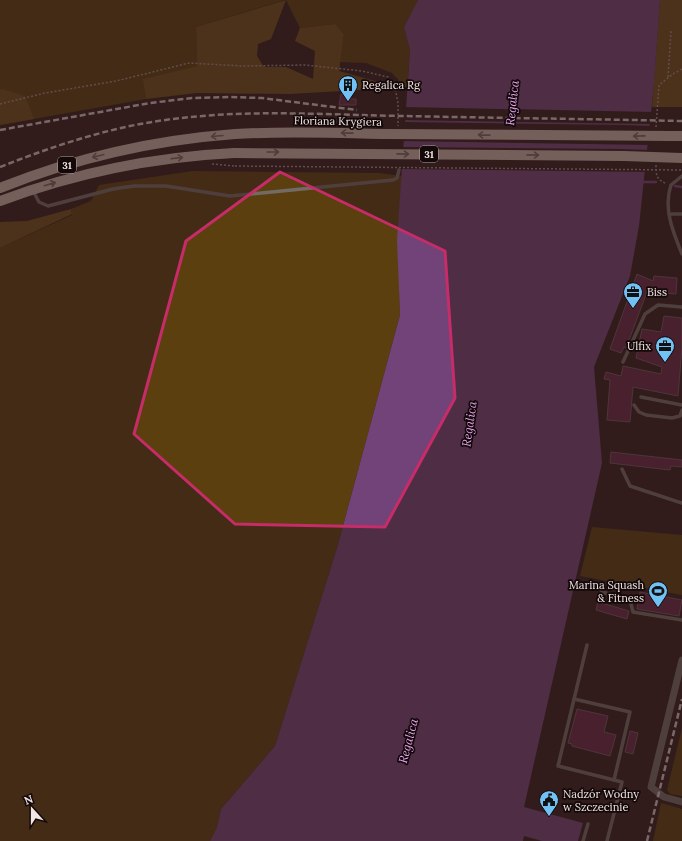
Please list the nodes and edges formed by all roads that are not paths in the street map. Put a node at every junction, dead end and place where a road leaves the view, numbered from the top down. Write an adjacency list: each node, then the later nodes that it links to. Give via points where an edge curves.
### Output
1 (682, 136): 5 (main road, Floriana Krygiera / 31, one-way to 5, bridge, via 257,133 176,140 125,149)
2 (682, 158): 6 (main road, 31, one-way to 2, bridge, via 133,164 234,153)
3 (399, 170): 6 (lane, via 397,178 393,180 238,196 213,195 166,186 125,187 51,206 39,202)
4 (682, 176): 8 (lane, via 673,181 669,191)
5 (0, 188)
6 (32, 190): 7 (main road, 31)
7 (0, 201)
8 (669, 214): 9 (lane); 10 (lane)
9 (682, 214)
10 (682, 254)
11 (682, 306): 12 (lane, via 658,305 645,314)
12 (623, 362)
13 (641, 397): 15 (lane)
14 (634, 405): 16 (lane, via 642,413 672,418 680,416)
15 (682, 406)
16 (682, 410)
17 (622, 469): 18 (lane, via 630,486)
18 (682, 503)
19 (599, 584): 20 (lane, via 602,592 630,600 633,612)
20 (682, 620)
21 (587, 645): 23 (lane)
22 (682, 660): 25 (street, via 651,787 664,797)
23 (574, 699): 24 (lane, via 558,766); 24 (lane, via 630,712)
24 (614, 780): 28 (lane, via 622,782)
25 (682, 802)
26 (588, 824): 27 (lane)
27 (583, 841)
28 (607, 841)

